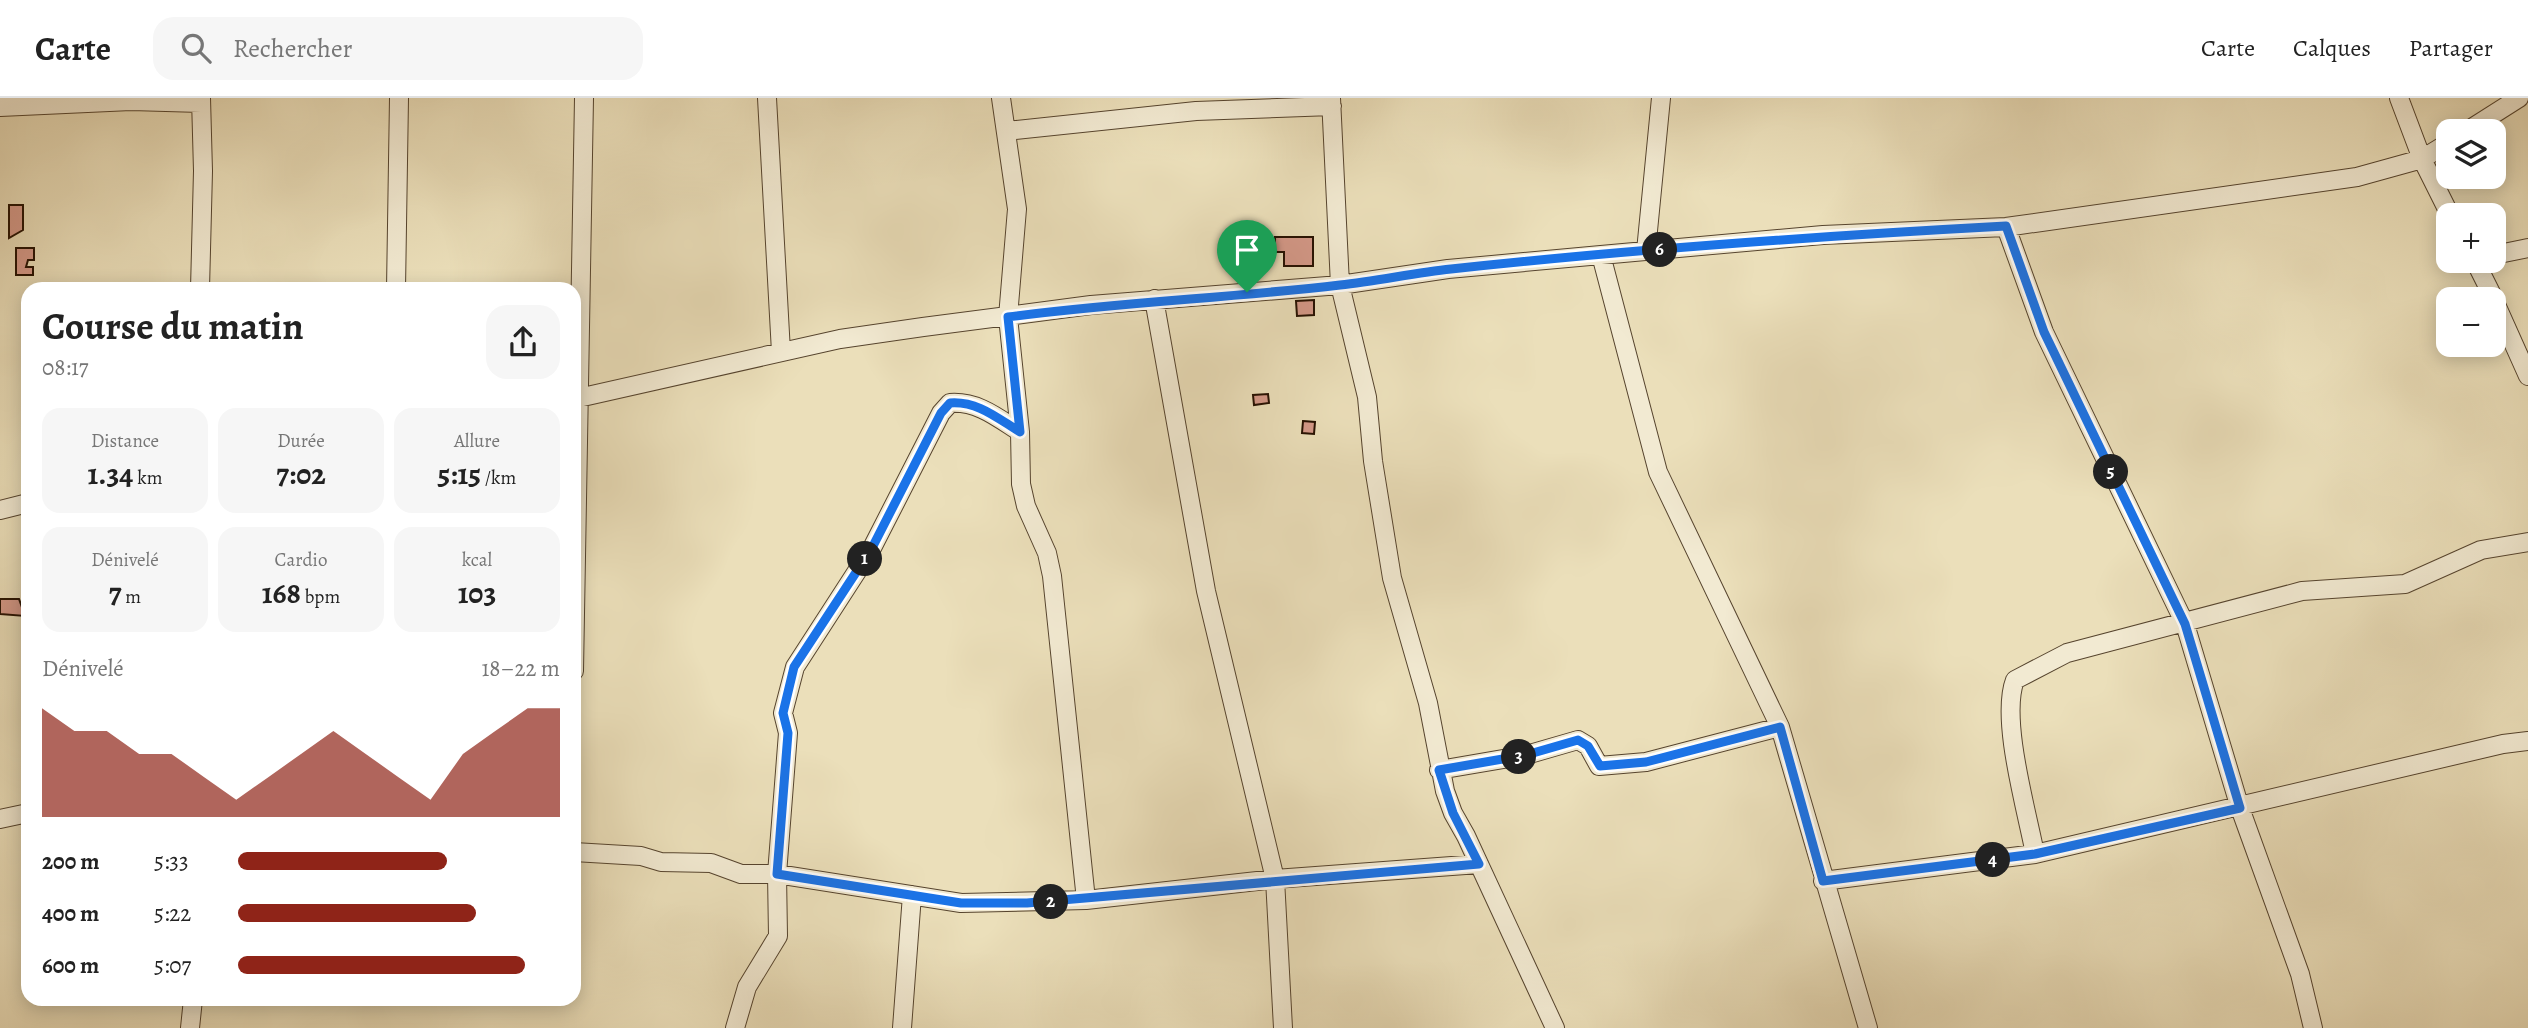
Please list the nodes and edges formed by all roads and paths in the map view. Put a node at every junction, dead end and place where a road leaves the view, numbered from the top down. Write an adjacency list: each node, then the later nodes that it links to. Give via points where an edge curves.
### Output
1 (399, 98): 22 (street)
2 (584, 98): 23 (street)
3 (767, 98): 28 (street)
4 (1001, 98): 12 (street)
5 (1661, 98): 18 (street)
6 (2399, 98): 14 (street)
7 (2519, 98): 11 (street)
8 (201, 100): 10 (street); 21 (street)
9 (1331, 102): 12 (street); 24 (street)
10 (0, 107)
11 (2486, 119)
12 (1006, 131): 26 (street, via 1017,209)
13 (2436, 150): 14 (street)
14 (2422, 159): 15 (street); 16 (street, via 2357,177)
15 (2444, 203)
16 (2006, 226): 18 (street, via 1823,235); 35 (street, via 2044,332)
17 (2528, 248): 19 (street)
18 (1646, 251): 20 (street)
19 (2506, 253)
20 (1601, 255): 24 (street, via 1448,269); 36 (street, via 1658,471)
21 (200, 282)
22 (396, 282)
23 (579, 282)
24 (1340, 285): 25 (street); 38 (street, via 1367,397 1392,578 1428,703)
25 (1154, 299): 26 (street); 46 (street, via 1206,590)
26 (1008, 317): 28 (street, via 840,339); 31 (street)
27 (2506, 327): 29 (street)
28 (781, 352): 30 (street)
29 (2528, 376)
30 (581, 398)
31 (1020, 432): 45 (street, via 980,407 950,403 872,548 794,667 783,713 788,733); 49 (street, via 1021,484 1052,576)
32 (21, 505): 33 (street)
33 (0, 510)
34 (2528, 541): 35 (street, via 2481,550 2404,584 2310,590)
35 (2185, 624): 39 (street); 43 (street, via 2067,653 2015,680 2009,718)
36 (1780, 727): 38 (street, via 1646,762 1600,766 1588,746 1578,740 1526,755); 47 (street)
37 (2528, 741): 39 (street)
38 (1439, 770): 44 (street, via 1453,813)
39 (2240, 808): 43 (street); 57 (street, via 2300,974)
40 (21, 814): 41 (street)
41 (0, 819)
42 (581, 852): 45 (street, via 711,863 741,874)
43 (2035, 854): 47 (street)
44 (1479, 864): 46 (street); 55 (street)
45 (777, 874): 48 (street); 52 (street, via 778,936 747,987)
46 (1275, 879): 49 (street); 54 (street)
47 (1823, 881): 56 (street)
48 (912, 895): 49 (street, via 961,903); 53 (street)
49 (1086, 900)
50 (192, 1006): 51 (street)
51 (190, 1028)
52 (735, 1028)
53 (902, 1028)
54 (1283, 1028)
55 (1555, 1028)
56 (1868, 1028)
57 (2313, 1028)

